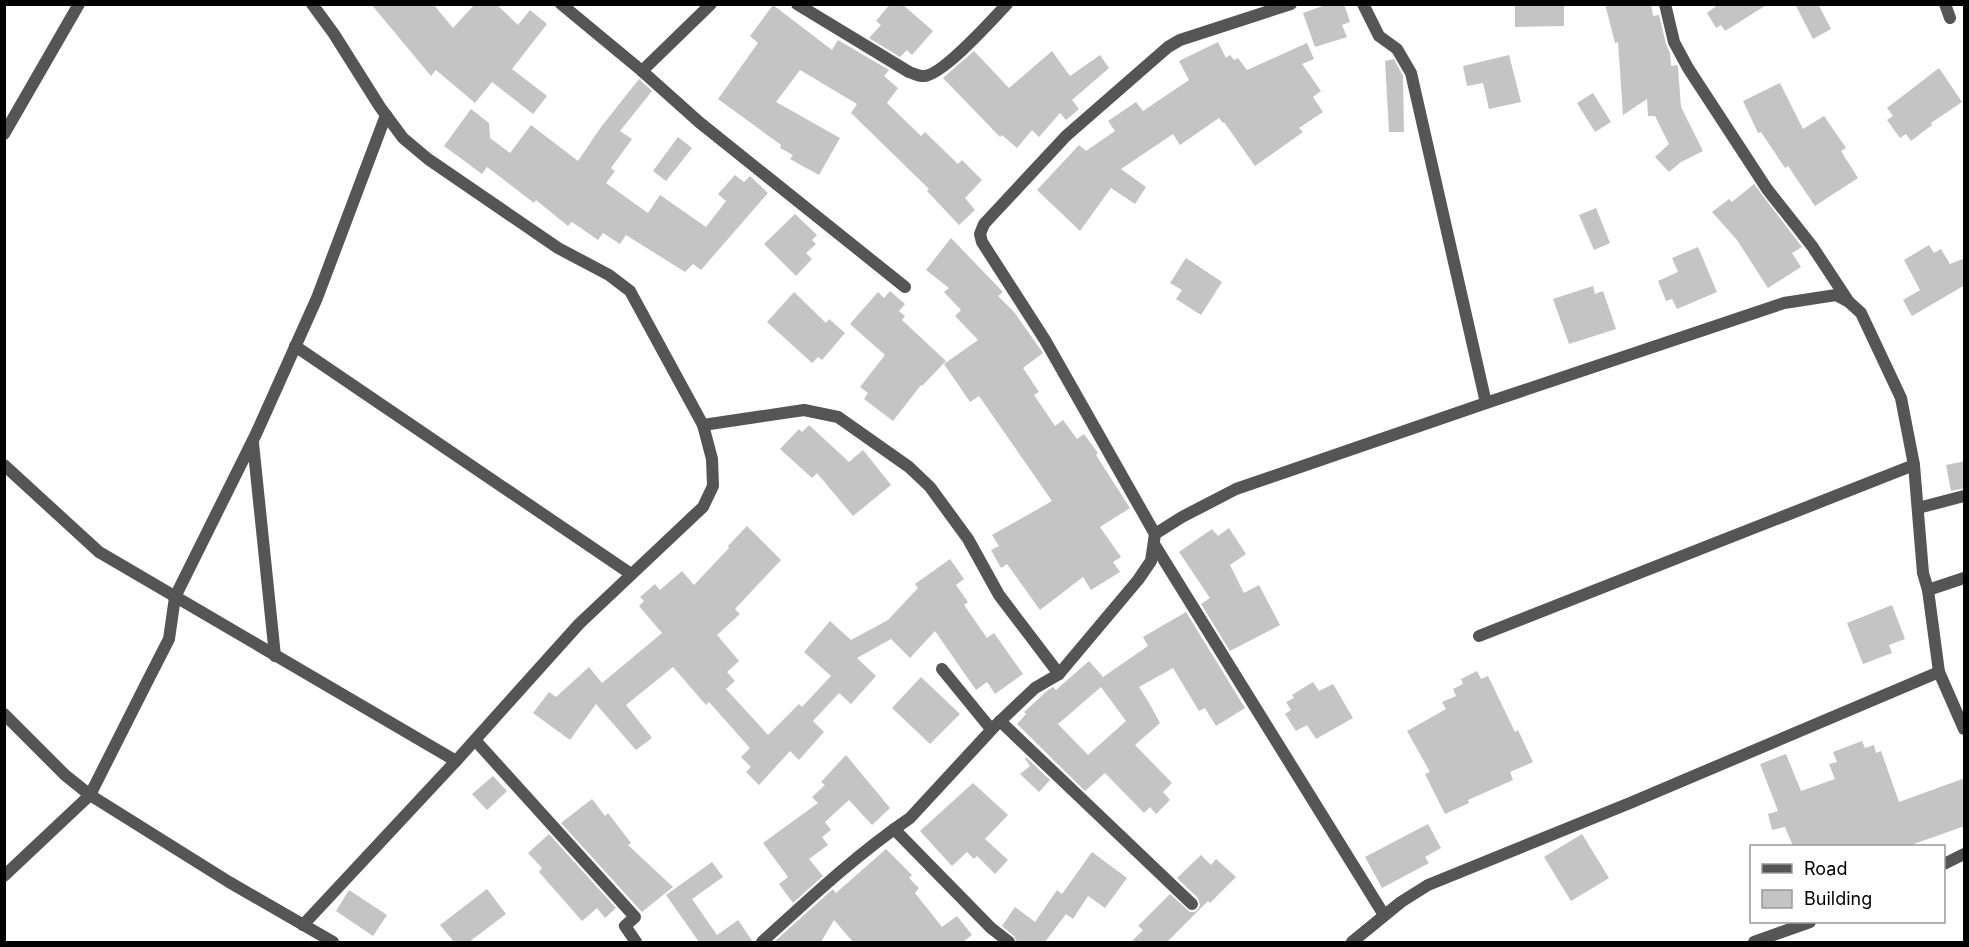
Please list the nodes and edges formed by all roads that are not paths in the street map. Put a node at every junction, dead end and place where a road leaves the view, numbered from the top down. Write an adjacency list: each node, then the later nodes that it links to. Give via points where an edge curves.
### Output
1 (79, 4): 14 (street)
2 (312, 4): 13 (street)
3 (561, 4): 12 (street)
4 (711, 4): 12 (street)
5 (797, 4): 6 (street, via 909,72 924,76 938,71)
6 (1007, 4)
7 (1291, 4): 25 (street, via 1168,47 1066,136 980,234 1045,340)
8 (1363, 4): 18 (street, via 1379,36 1397,49 1411,74)
9 (1665, 4): 16 (street, via 1674,42 1688,68 1767,189)
10 (1945, 4): 11 (street)
11 (1950, 18)
12 (642, 71): 15 (street, via 699,122)
13 (386, 115): 17 (street); 19 (street, via 403,138 428,159 558,248 630,291)
14 (4, 134)
15 (905, 287)
16 (1849, 302): 18 (street, via 1836,295 1784,303); 22 (street, via 1861,313 1901,398)
17 (295, 346): 20 (street); 26 (street)
18 (1486, 403): 25 (street, via 1236,489 1182,517)
19 (703, 425): 26 (street, via 712,459 713,486 703,507); 34 (street, via 804,410 838,417 883,448 930,487 968,538 999,595)
20 (252, 441): 29 (street); 31 (street)
21 (4, 465): 29 (street, via 99,552)
22 (1914, 465): 24 (street); 30 (street)
23 (1965, 496): 24 (street)
24 (1918, 508): 28 (street)
25 (1154, 539): 34 (street, via 1151,561 1138,580); 46 (street)
26 (630, 574): 38 (street, via 579,624)
27 (1965, 578): 28 (street)
28 (1928, 590): 33 (street)
29 (175, 597): 31 (street); 40 (street, via 169,639)
30 (1479, 636)
31 (275, 656): 39 (street)
32 (942, 669): 36 (street)
33 (1939, 672): 37 (street); 46 (street, via 1428,885)
34 (1059, 674): 36 (street, via 1035,688)
35 (4, 714): 40 (street)
36 (996, 725): 41 (street, via 910,818); 45 (street)
37 (1965, 729)
38 (475, 740): 39 (street); 50 (street, via 635,917 625,926)
39 (456, 761): 48 (street)
40 (90, 795): 44 (street); 48 (street)
41 (894, 829): 51 (street); 52 (street)
42 (1965, 854): 43 (street)
43 (1945, 864)
44 (4, 876)
45 (1192, 904)
46 (1384, 915): 53 (street)
47 (1805, 923): 54 (street)
48 (303, 925): 49 (street)
49 (333, 942)
50 (636, 942)
51 (762, 942)
52 (1009, 942)
53 (1352, 942)
54 (1754, 942)

